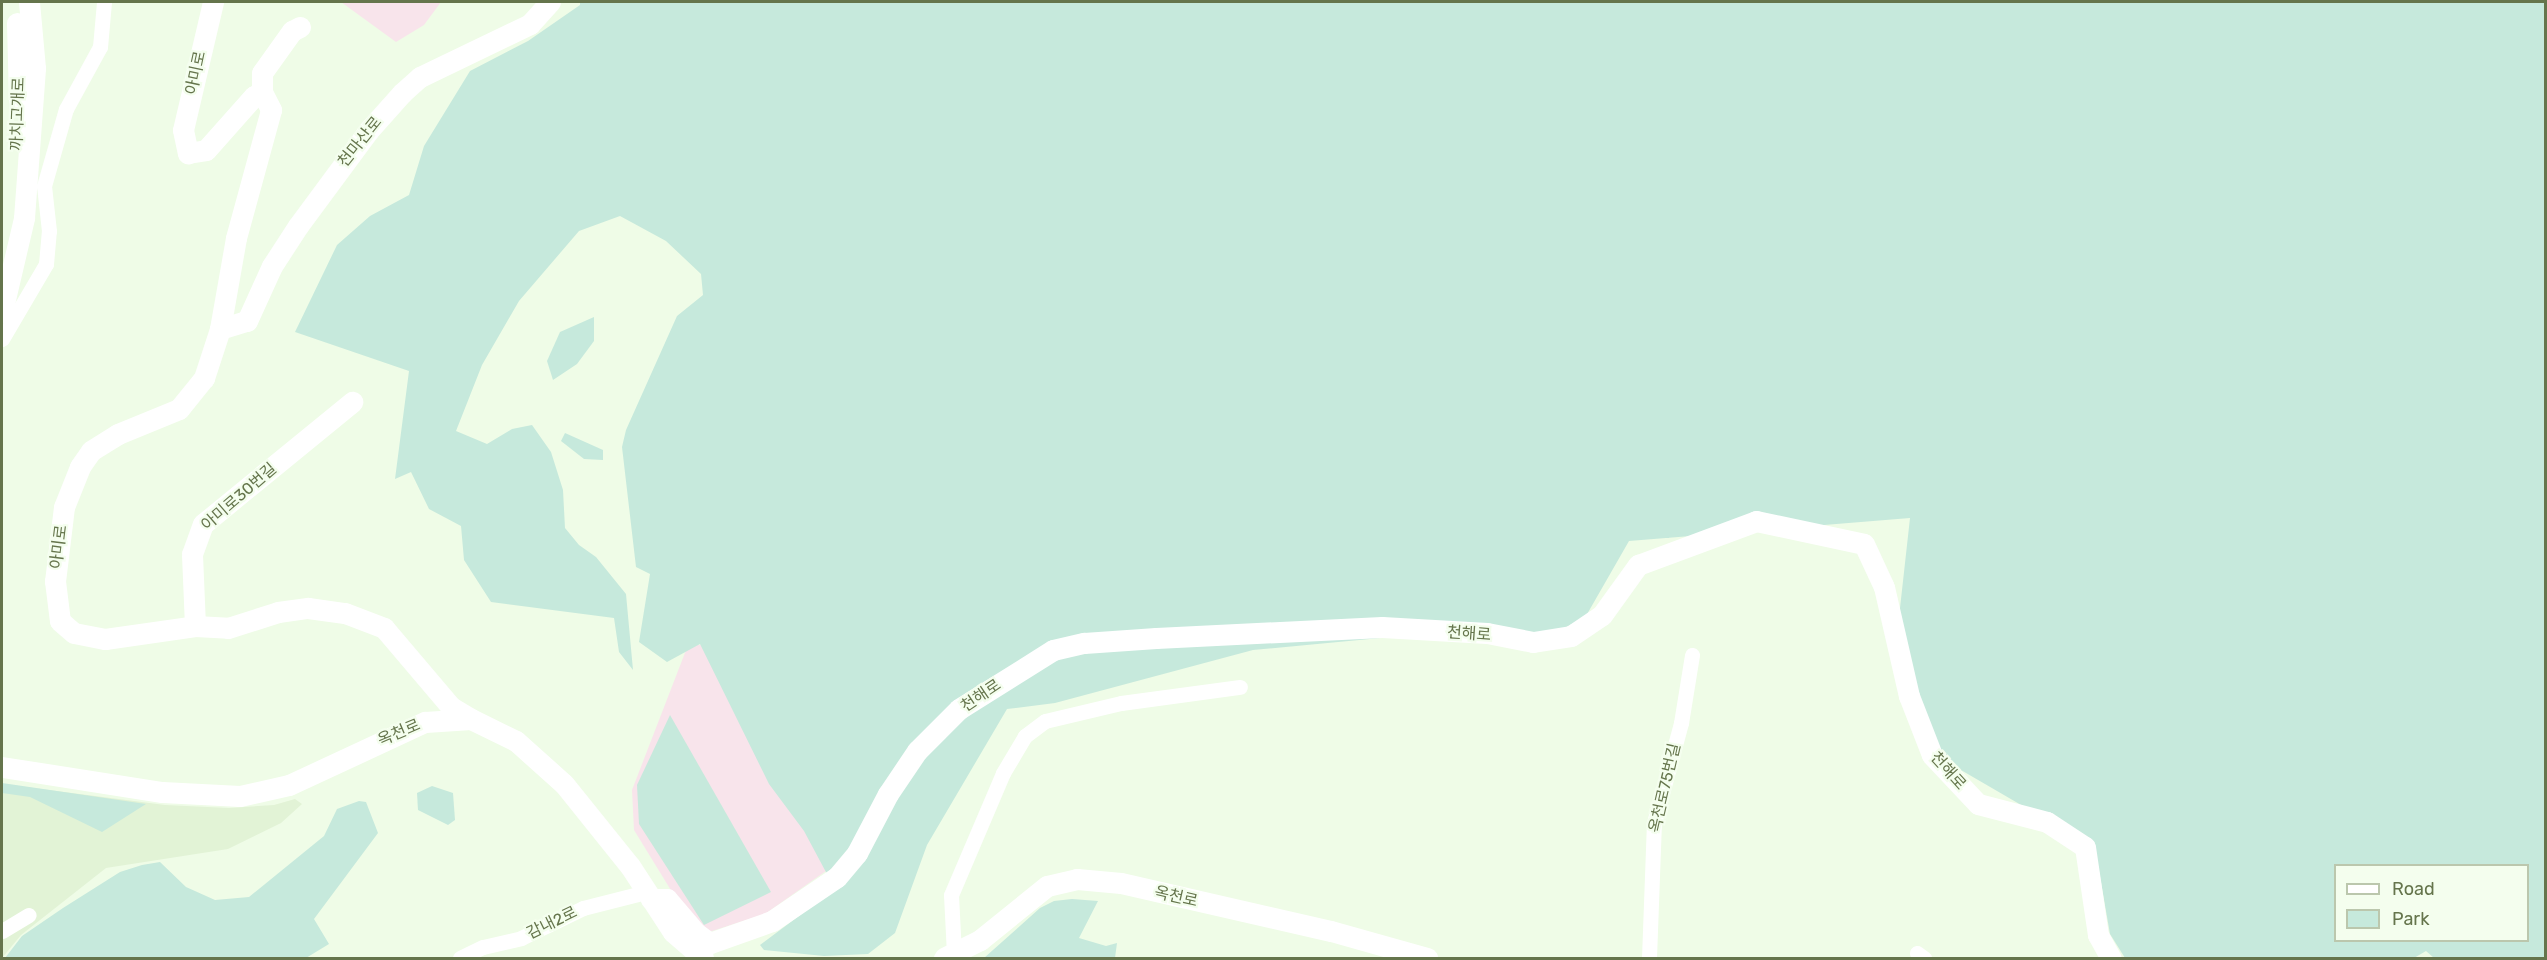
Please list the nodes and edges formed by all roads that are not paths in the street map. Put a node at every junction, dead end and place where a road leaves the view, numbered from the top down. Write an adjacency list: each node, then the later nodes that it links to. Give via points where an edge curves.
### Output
1 (16, 2): 8 (street, 까치고개로, via 20,74 17,153)
2 (29, 2): 9 (street, via 35,68 24,218)
3 (104, 2): 11 (street, via 100,47 66,109 44,186 50,231 45,264)
4 (213, 2): 7 (street, 아미로, via 183,130 188,153 206,150 241,108)
5 (550, 2): 10 (street, 천마산로, via 530,24 420,77 402,93 369,130 298,226 272,266 248,321)
6 (300, 27): 7 (street, 아미로, via 292,31 262,73)
7 (262, 92): 10 (street, 아미로, via 271,110 269,124 236,237)
8 (2, 262)
9 (2, 312)
10 (220, 329): 13 (street, 아미로, via 204,378 179,409 118,434 91,451 80,467 67,494 55,581 60,621 74,633 105,639 137,631)
11 (2, 339)
12 (352, 402): 13 (street, 아미로30번길, via 203,524 192,554)
13 (195, 626): 15 (street, 아미로, via 228,628 278,612 308,608 345,613 384,628)
14 (1692, 655): 27 (street, 옥천로75번길, via 1681,723 1654,823)
15 (429, 681): 17 (street, 아미로, via 451,707); 18 (street, via 430,702)
16 (1240, 687): 23 (street, via 1121,702 1045,721 1025,736 1003,773 951,895)
17 (471, 719): 18 (street, 옥천로, via 440,718); 20 (street, 옥천로, via 516,741 564,784 630,866)
18 (418, 724): 19 (street, 옥천로, via 289,785 240,796 162,792)
19 (2, 767)
20 (648, 896): 24 (street, 감내2로, via 583,908 521,938 483,947); 25 (street, 옥천로, via 685,947); 28 (street, 천해로, via 667,898 690,927 710,943 772,921 837,877 857,853 888,794 917,751 959,709 1053,650 1104,642 1382,627 1487,633 1533,642 1571,636 1602,615 1638,565 1756,520 1863,544 1884,587 1909,696 1932,755 1978,804 2047,822 2085,847 2098,935)
21 (29, 915): 22 (street)
22 (2, 931)
23 (949, 956): 26 (street, 옥천로, via 980,940 1047,885 1062,880 1095,879 1331,931)
24 (460, 958)
25 (703, 958)
26 (1427, 958)
27 (1649, 958)
28 (2111, 958)

